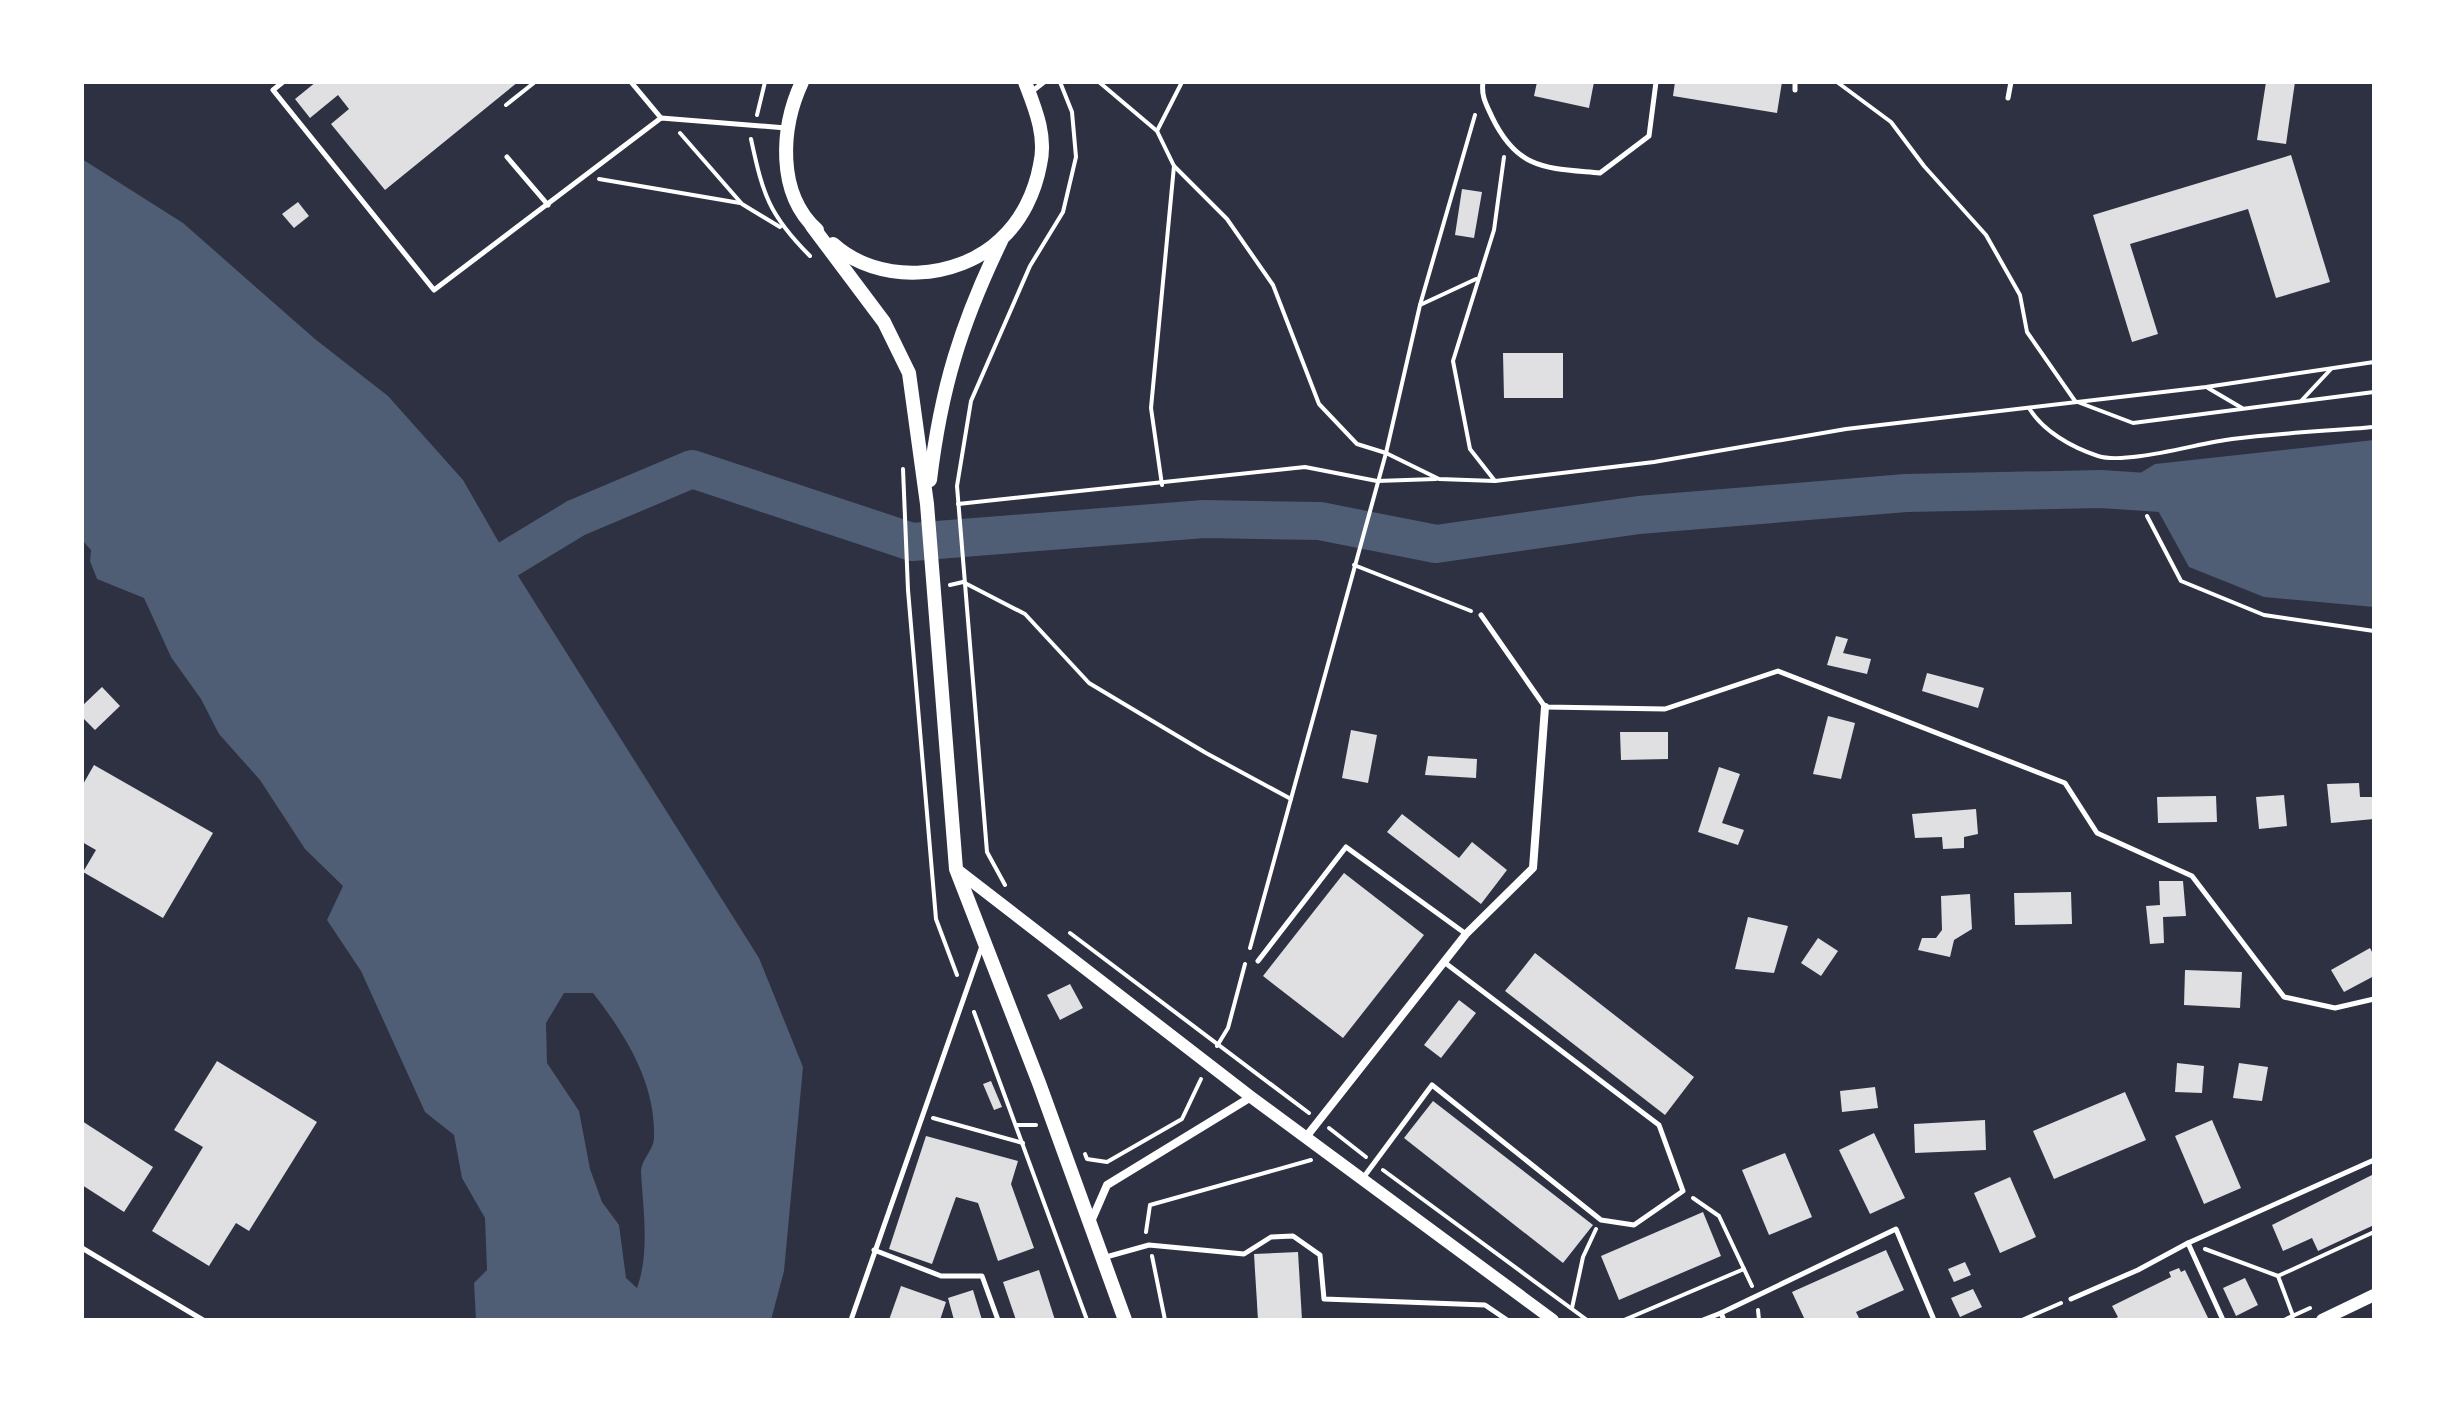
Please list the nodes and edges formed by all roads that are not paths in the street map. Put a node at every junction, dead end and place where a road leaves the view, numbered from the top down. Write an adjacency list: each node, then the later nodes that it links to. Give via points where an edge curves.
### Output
1 (283, 82): 17 (lane, via 273,90 434,290)
2 (631, 82): 14 (lane)
3 (789, 82): 13 (main road)
4 (802, 82): 13 (main road)
5 (1044, 82): 10 (lane)
6 (1483, 82): 7 (lane, via 1481,93 1504,142 1534,166 1600,173 1649,136)
7 (1656, 82)
8 (1795, 82): 11 (lane)
9 (2011, 82): 12 (lane)
10 (1027, 88): 19 (main road, via 1039,117 1041,162 1028,204)
11 (1795, 90)
12 (2008, 98)
13 (789, 110): 15 (main road)
14 (661, 118): 15 (lane); 17 (lane)
15 (787, 128): 18 (main road, via 784,150 792,190)
16 (507, 157): 17 (lane)
17 (548, 205)
18 (812, 226): 19 (main road, via 843,253 880,269 920,274 964,264); 20 (main road, via 869,300 902,355 913,390)
19 (1001, 240): 20 (main road, via 971,304 949,370)
20 (927, 504): 23 (main road)
21 (1481, 615): 22 (lane)
22 (1545, 707): 24 (street, via 1533,868); 28 (lane, via 1665,709 1778,671 2065,783 2097,833 2192,876 2284,997 2335,1008)
23 (956, 869): 25 (main road); 29 (street)
24 (1466, 934): 26 (lane, via 1346,847); 27 (street)
25 (984, 942): 33 (main road); 36 (lane)
26 (1258, 961)
27 (1444, 962): 30 (street); 32 (lane, via 1659,1125 1683,1191 1634,1225 1601,1220 1432,1085)
28 (2374, 999)
29 (1251, 1097): 30 (street); 33 (street, via 1107,1185)
30 (1306, 1137): 32 (street)
31 (2374, 1160): 34 (lane)
32 (1362, 1179): 46 (street)
33 (1090, 1224): 37 (main road)
34 (2188, 1243): 39 (lane); 50 (lane)
35 (82, 1248): 41 (lane)
36 (874, 1250): 42 (lane); 43 (lane, via 941,1276 982,1276)
37 (1103, 1258): 44 (main road); 45 (lane, via 1149,1245 1244,1254 1271,1237 1293,1236 1320,1255 1324,1299 1485,1305)
38 (2374, 1295): 51 (street)
39 (2071, 1299)
40 (1721, 1313): 47 (lane); 48 (lane); 49 (lane, via 1896,1229)
41 (203, 1320)
42 (851, 1320)
43 (998, 1320)
44 (1125, 1320)
45 (1507, 1320)
46 (1553, 1320)
47 (1703, 1320)
48 (1724, 1320)
49 (1934, 1320)
50 (2223, 1320)
51 (2322, 1320)

